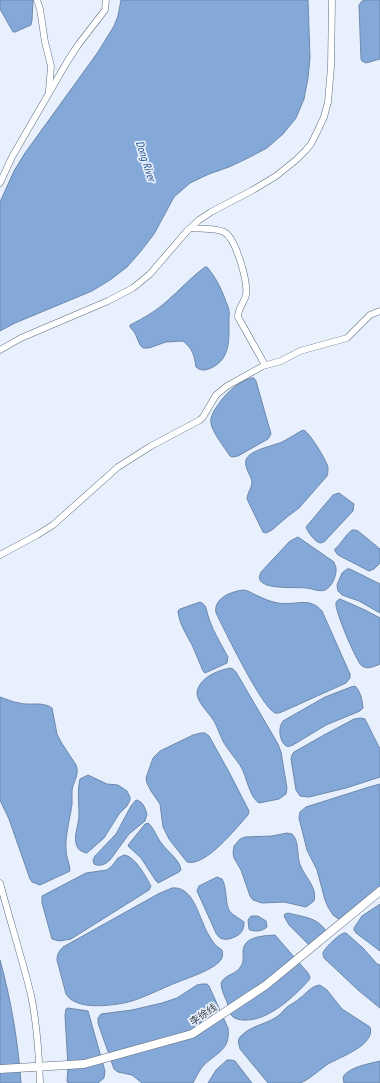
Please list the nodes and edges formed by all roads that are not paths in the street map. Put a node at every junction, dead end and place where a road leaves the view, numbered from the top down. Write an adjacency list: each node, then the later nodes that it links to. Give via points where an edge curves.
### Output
1 (37, 0): 4 (street, via 51,66)
2 (106, 0): 4 (street, via 105,10 78,45)
3 (332, 0): 6 (street, via 329,98 311,144 276,176 211,212)
4 (48, 94): 5 (street)
5 (0, 183)
6 (191, 228): 8 (street, via 150,274 133,288 21,338); 9 (street, via 221,231 228,234 232,241 246,284 246,296 238,310 238,318)
7 (380, 310): 9 (street, via 370,315 347,338 300,351 281,361)
8 (0, 350)
9 (265, 365): 10 (street, via 221,390 200,420 151,446 118,468 53,525)
10 (0, 555)
11 (0, 883): 14 (street, via 31,995)
12 (380, 890): 13 (main road, 李徐线, via 266,985 192,1034 84,1064)
13 (0, 1069)
14 (40, 1083)

